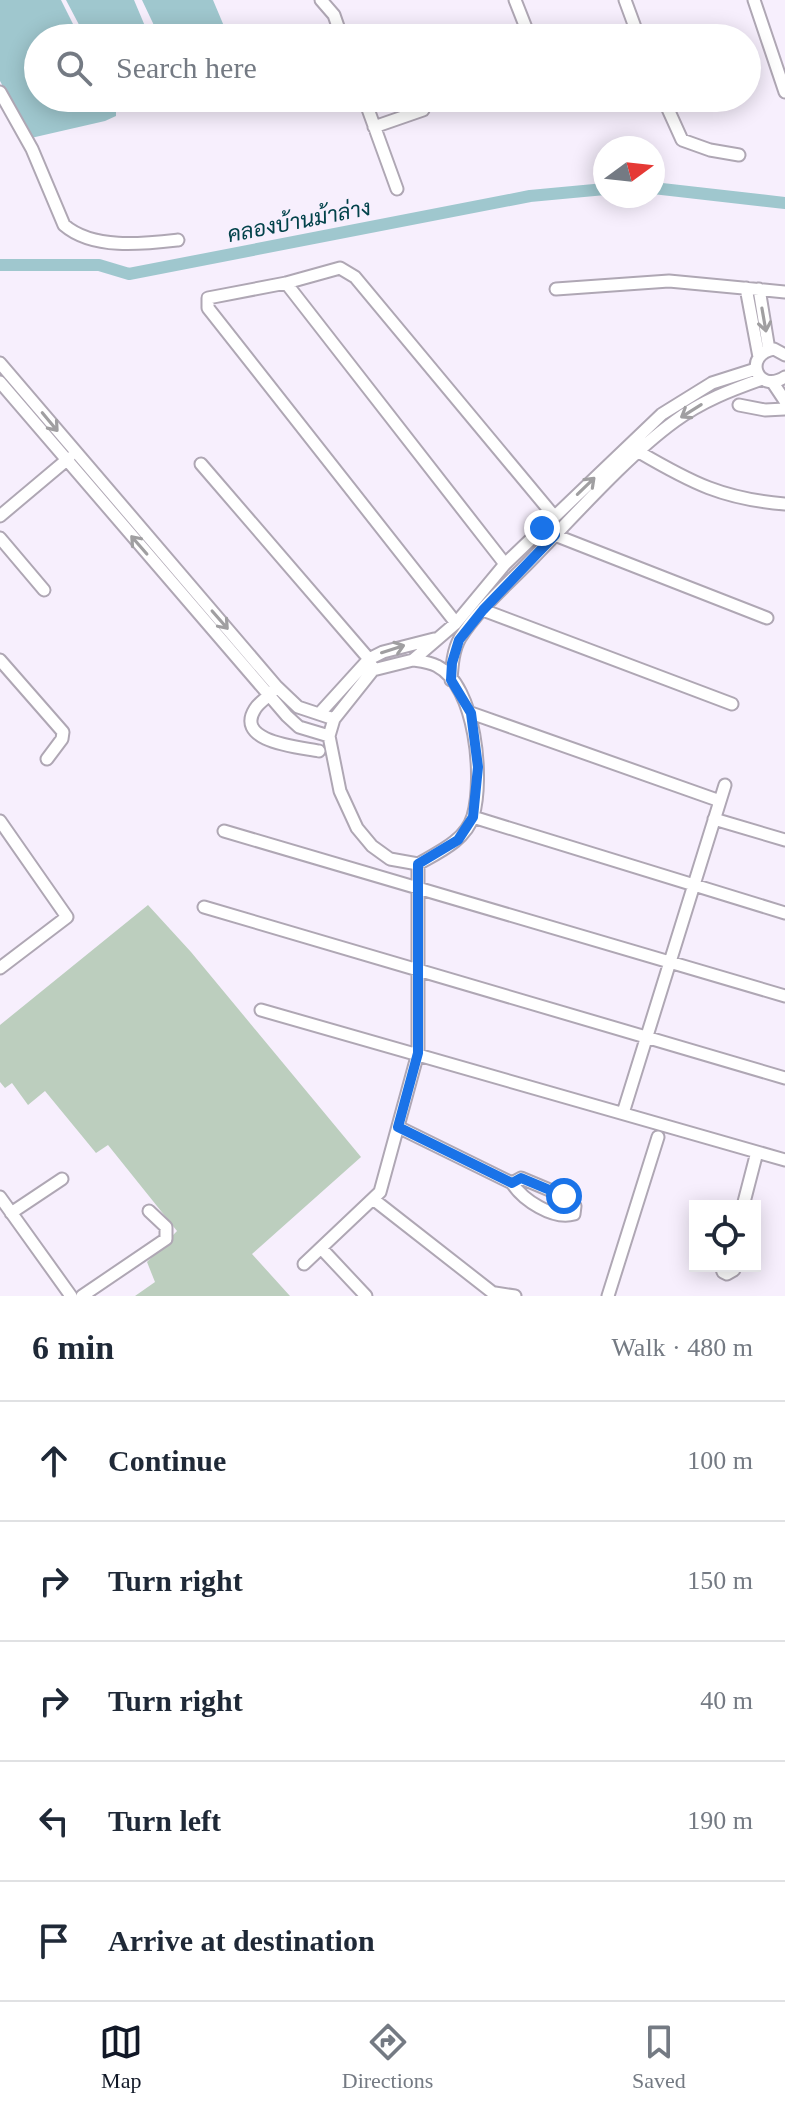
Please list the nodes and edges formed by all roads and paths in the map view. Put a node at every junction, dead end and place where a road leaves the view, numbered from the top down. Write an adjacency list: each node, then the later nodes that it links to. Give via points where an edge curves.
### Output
1 (321, 0): 5 (street)
2 (515, 0): 6 (street)
3 (625, 0): 7 (street)
4 (754, 0): 9 (street)
5 (337, 24)
6 (524, 24)
7 (632, 24)
8 (0, 92): 16 (street, via 32,149 64,225 74,234 127,245)
9 (785, 92)
10 (369, 112): 13 (street)
11 (417, 112): 13 (street)
12 (669, 112): 14 (street, via 682,140)
13 (374, 127): 15 (street)
14 (739, 155)
15 (397, 189)
16 (178, 240)
17 (286, 283): 36 (street, via 340,268 355,277); 40 (street); 44 (street, via 208,298 206,303)
18 (746, 288): 19 (street, via 669,281); 20 (street); 24 (street)
19 (556, 289)
20 (759, 289): 21 (street); 24 (street, one-way to 24)
21 (785, 292)
22 (784, 353): 24 (street)
23 (0, 363): 26 (street)
24 (772, 372): 28 (street); 31 (street, one-way to 31, via 697,407); 36 (street, one-way to 24, via 662,414 712,383)
25 (0, 382): 27 (street)
26 (22, 388): 27 (street); 32 (street, one-way to 32)
27 (11, 397): 32 (street)
28 (785, 401)
29 (739, 405): 30 (street)
30 (785, 409)
31 (639, 452): 34 (street, via 715,492); 38 (street)
32 (71, 457): 35 (street); 50 (street)
33 (201, 464): 48 (street)
34 (785, 504)
35 (0, 516)
36 (554, 516): 37 (street)
37 (542, 528): 38 (street); 40 (street)
38 (555, 535): 42 (street); 43 (street)
39 (0, 538): 41 (street)
40 (505, 564): 44 (street)
41 (44, 590)
42 (483, 610): 49 (street, via 459,640); 51 (street)
43 (767, 618)
44 (456, 623): 45 (street)
45 (437, 638): 47 (street); 48 (street, one-way to 45, via 383,652)
46 (0, 660): 57 (street, via 63,732)
47 (413, 660): 48 (street); 49 (street, via 439,666)
48 (371, 664): 53 (street); 54 (street)
49 (451, 680): 52 (street)
50 (273, 691): 53 (street); 55 (street, via 299,727); 56 (street, via 251,717 257,735)
51 (732, 704)
52 (471, 713): 59 (street); 60 (street, via 478,767)
53 (319, 714): 54 (street)
54 (334, 719): 55 (street)
55 (329, 736): 65 (street, via 340,791 357,828 390,859)
56 (319, 751)
57 (47, 759)
58 (725, 785): 59 (street)
59 (720, 801): 61 (street)
60 (473, 817): 65 (street, via 458,840); 66 (street)
61 (714, 819): 64 (street); 66 (street)
62 (0, 821): 71 (street, via 67,917)
63 (224, 831): 67 (street)
64 (785, 840)
65 (418, 864): 67 (street)
66 (693, 887): 69 (street); 70 (street)
67 (417, 890): 70 (street); 72 (street)
68 (204, 907): 72 (street)
69 (785, 913)
70 (671, 961): 73 (street); 75 (street)
71 (0, 968)
72 (417, 970): 75 (street); 76 (street)
73 (785, 996)
74 (261, 1010): 76 (street)
75 (648, 1038): 77 (street); 78 (street)
76 (418, 1053): 78 (street); 79 (street)
77 (785, 1078)
78 (623, 1113): 81 (street)
79 (398, 1127): 84 (street); 86 (street, via 380,1192)
80 (658, 1137): 97 (street)
81 (757, 1152): 82 (street); 87 (street)
82 (785, 1160)
83 (62, 1179): 89 (street)
84 (512, 1183): 84 (street, via 521,1178 564,1196 575,1206 574,1214 565,1216 521,1197)
85 (0, 1197): 89 (street)
86 (373, 1199): 90 (street); 92 (street)
87 (745, 1200)
88 (149, 1211): 94 (street, via 166,1227 166,1239)
89 (11, 1213): 93 (street)
90 (321, 1248): 91 (street); 95 (street)
91 (304, 1264)
92 (496, 1294): 96 (street)
93 (71, 1296)
94 (82, 1296)
95 (366, 1296)
96 (515, 1296)
97 (608, 1296)

